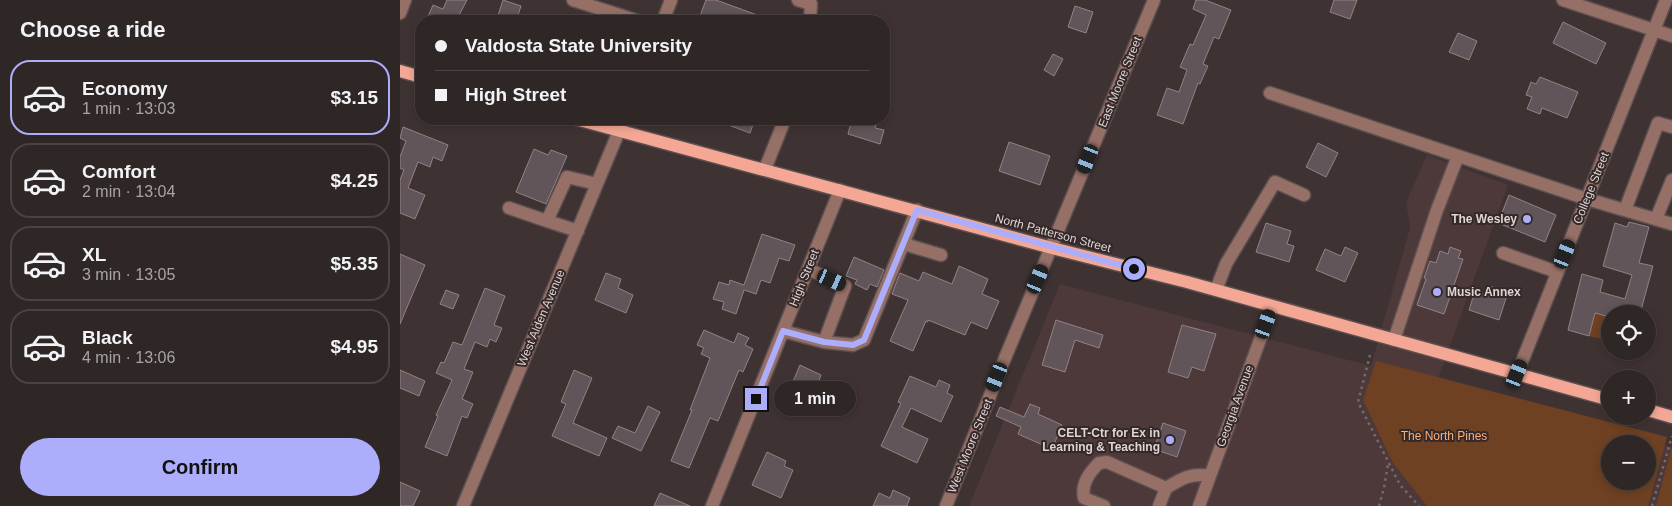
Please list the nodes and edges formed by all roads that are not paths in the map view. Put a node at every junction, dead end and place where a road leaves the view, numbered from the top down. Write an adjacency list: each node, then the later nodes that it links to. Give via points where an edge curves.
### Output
1 (405, 0): 8 (street)
2 (573, 0): 9 (street)
3 (671, 0): 10 (street)
4 (798, 0): 11 (street, via 811,4)
5 (1154, 0): 35 (street, East Moore Street)
6 (1563, 0): 12 (street)
7 (1666, 0): 12 (street, College Street)
8 (400, 13)
9 (619, 15)
10 (665, 15)
11 (810, 15)
12 (1654, 30): 13 (street); 26 (street, College Street)
13 (1672, 36)
14 (400, 71): 15 (main road)
15 (415, 75)
16 (1270, 93): 20 (street)
17 (622, 125): 21 (main road, North Patterson Street); 23 (street, West Alden Avenue)
18 (783, 125): 21 (street)
19 (1672, 127): 29 (street, via 1658,123)
20 (1458, 156): 26 (street); 43 (street)
21 (765, 170): 24 (main road, North Patterson Street)
22 (1672, 180): 30 (street)
23 (597, 184): 31 (street, via 567,177); 33 (street, West Alden Avenue)
24 (840, 190): 28 (main road, North Patterson Street); 38 (street, High Street)
25 (1304, 195): 40 (street, via 1275,182 1226,264)
26 (1587, 199): 29 (street); 39 (street, College Street)
27 (509, 208): 31 (street)
28 (917, 210): 34 (street); 35 (main road, North Patterson Street)
29 (1625, 210): 30 (street)
30 (1656, 219): 32 (street)
31 (548, 221): 33 (street)
32 (1672, 224)
33 (578, 231): 51 (street, West Alden Avenue)
34 (904, 244): 37 (street); 44 (street, via 864,340 853,345)
35 (1052, 248): 40 (main road, North Patterson Street); 53 (street, West Moore Street, via 1004,358)
36 (1503, 253): 39 (street)
37 (941, 255)
38 (808, 269): 42 (street, High Street); 44 (street, via 845,286)
39 (1557, 272): 45 (street, College Street)
40 (1216, 290): 41 (main road, North Patterson Street)
41 (1272, 307): 43 (main road, North Patterson Street); 49 (street, Georgia Avenue)
42 (783, 331): 44 (street); 52 (street, High Street)
43 (1394, 340): 45 (main road, North Patterson Street)
44 (824, 342)
45 (1517, 374): 46 (main road, North Patterson Street)
46 (1601, 397)
47 (1656, 412): 48 (main road)
48 (1672, 416)
49 (1210, 476): 50 (street, via 1199,474); 56 (street, Georgia Avenue)
50 (1166, 488): 54 (street, via 1107,462 1099,462 1082,489 1084,498); 55 (street)
51 (463, 506)
52 (712, 506)
53 (946, 506)
54 (1104, 506)
55 (1159, 506)
56 (1199, 506)

